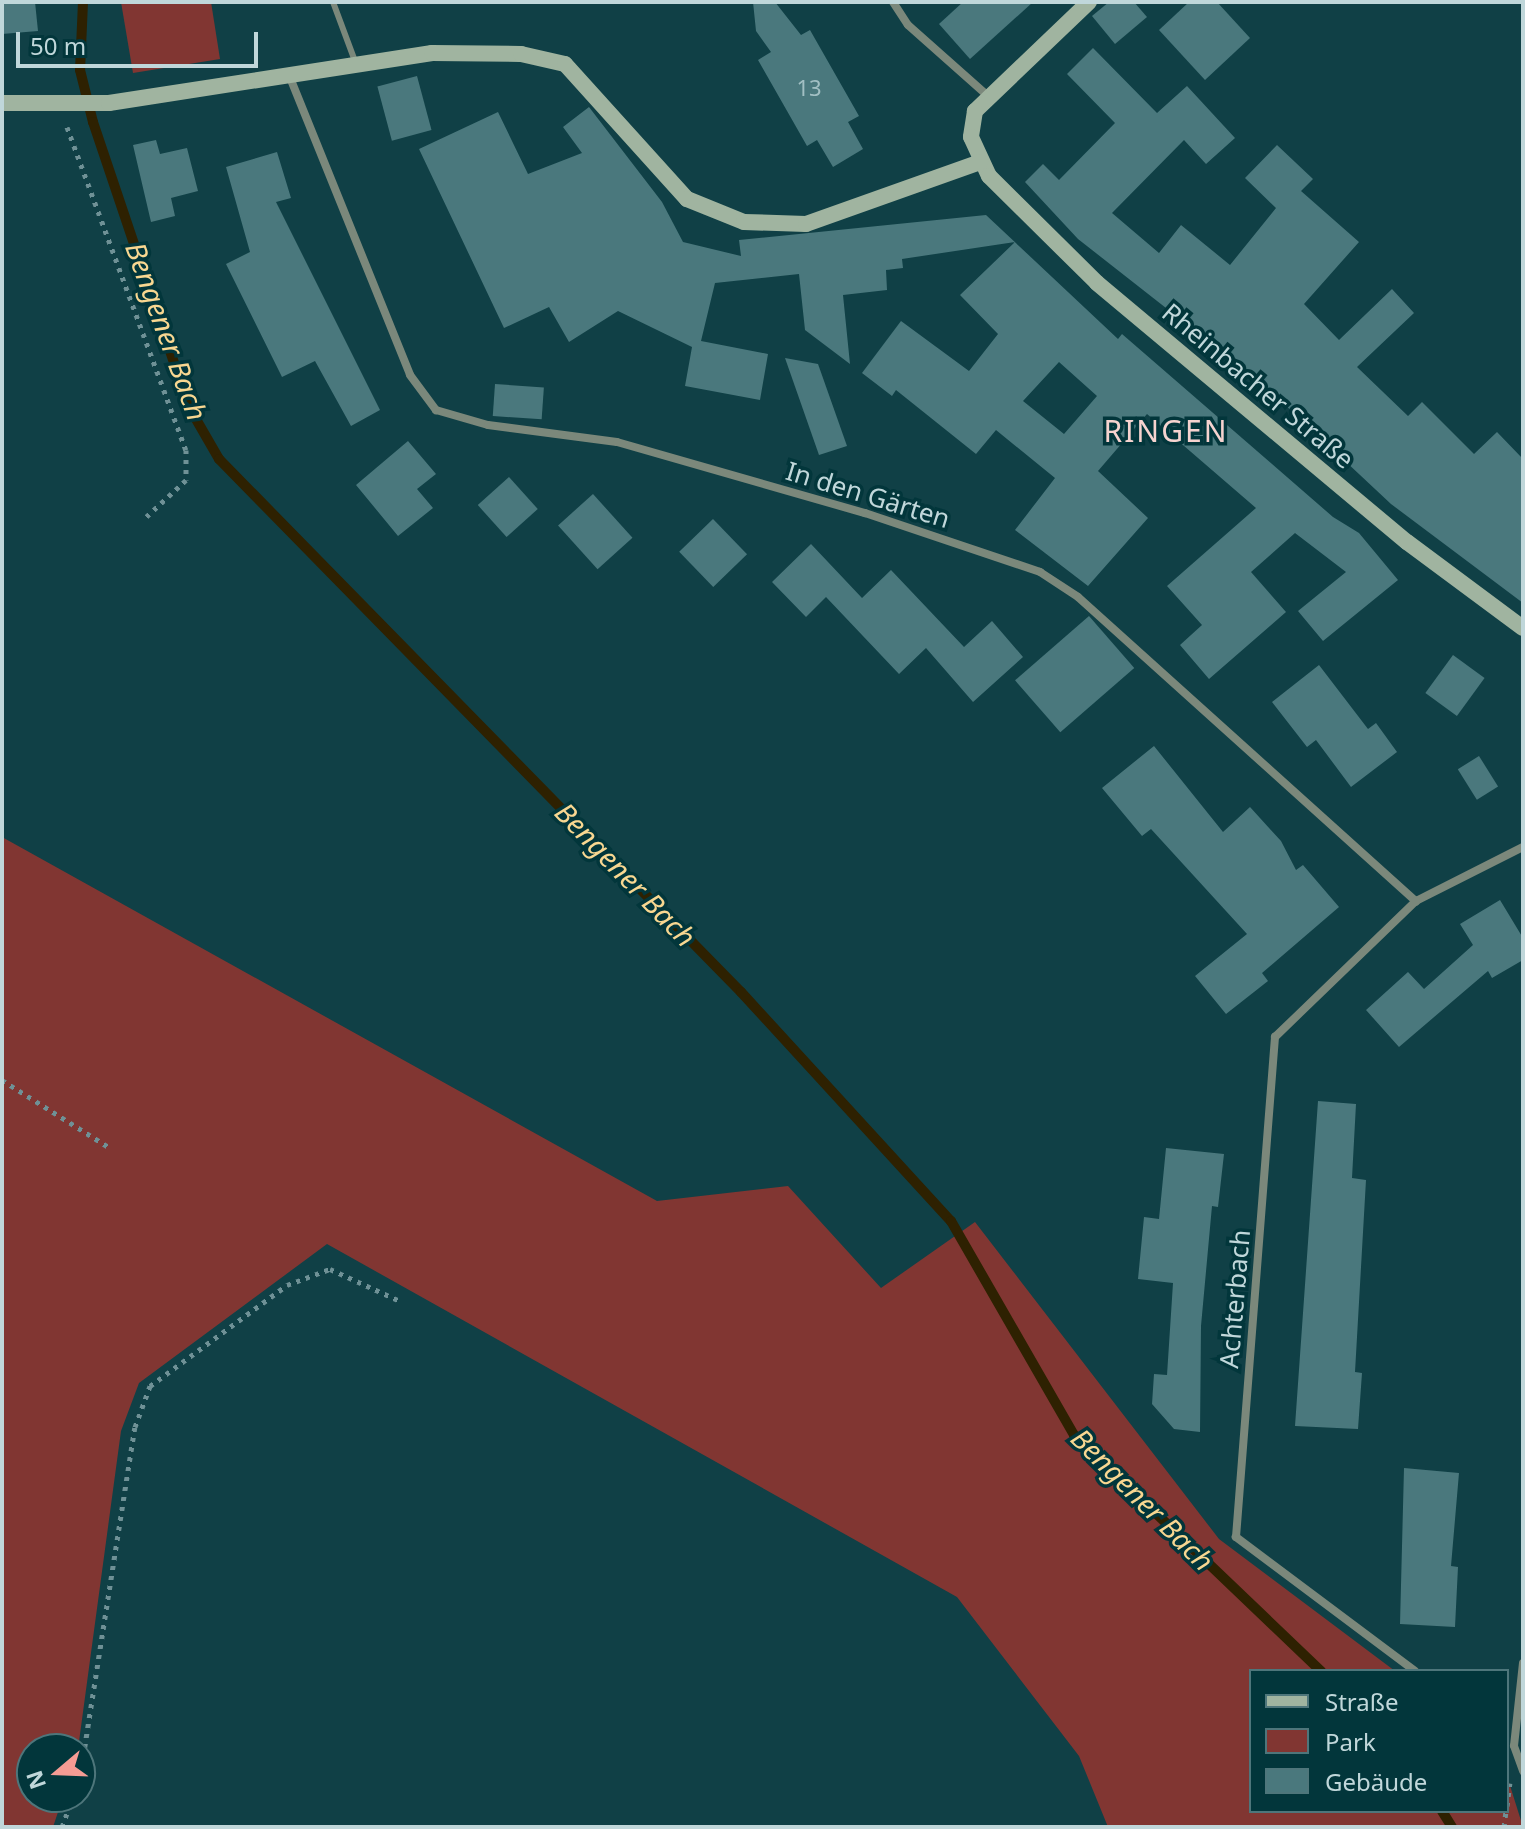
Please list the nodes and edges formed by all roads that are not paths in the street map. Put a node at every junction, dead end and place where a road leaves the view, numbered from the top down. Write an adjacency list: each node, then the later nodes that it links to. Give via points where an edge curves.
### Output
1 (333, 2): 4 (lane)
2 (893, 2): 6 (street, via 908,25)
3 (1089, 2): 6 (main road)
4 (358, 67): 5 (main road); 8 (main road, via 432,53 521,54 565,64 687,199 744,222 806,224)
5 (289, 75): 7 (main road, via 60,108); 11 (street, In den Gärten, via 410,375 430,406 469,421 617,442 865,513 1040,572 1078,597)
6 (988, 96): 8 (main road, via 972,120)
7 (2, 103)
8 (980, 162): 9 (main road, Rheinbacher Straße, via 1013,203 1097,283 1397,534)
9 (1523, 628)
10 (1523, 847): 11 (street)
11 (1416, 901): 13 (street, Achterbach, via 1275,1037 1236,1537)
12 (1523, 1663): 14 (street)
13 (1412, 1669)
14 (1511, 1743): 15 (street)
15 (1523, 1771)

